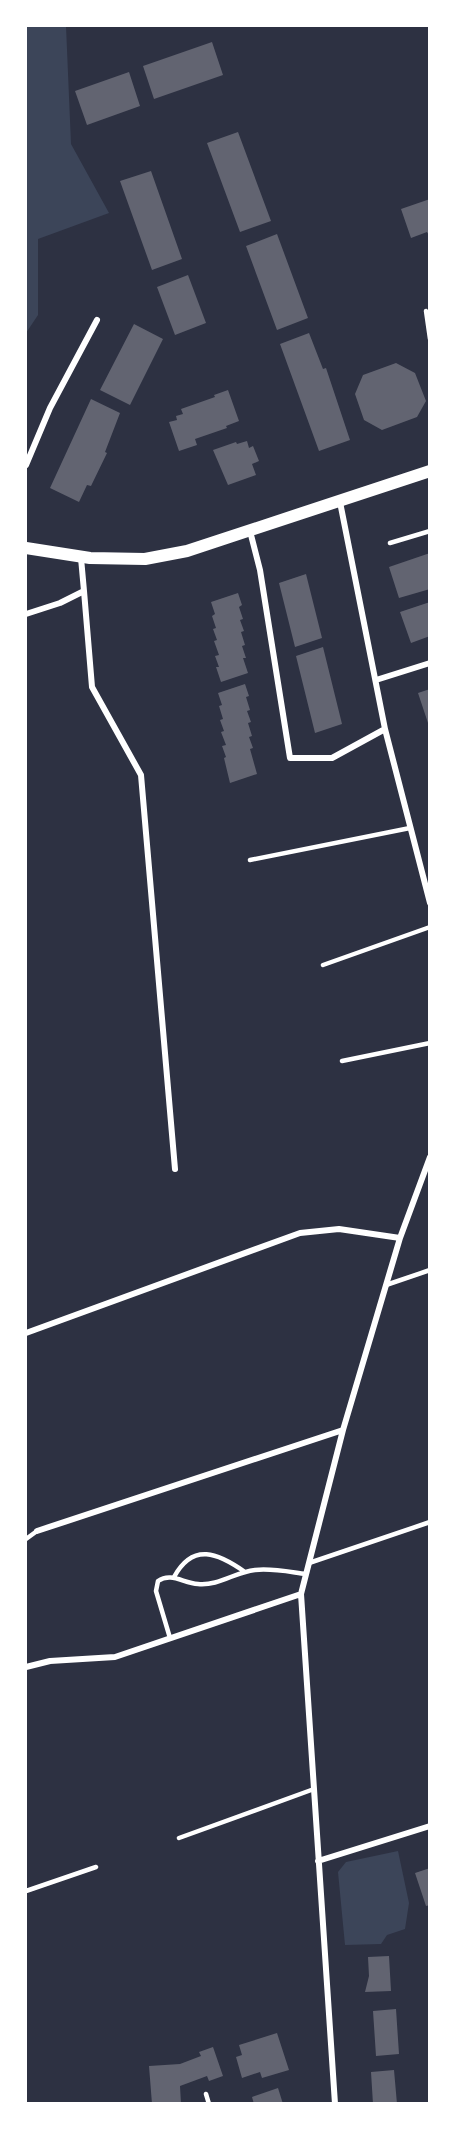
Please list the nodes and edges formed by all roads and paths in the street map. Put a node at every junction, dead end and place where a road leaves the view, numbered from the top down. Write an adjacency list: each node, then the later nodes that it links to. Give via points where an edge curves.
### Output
1 (429, 318): 3 (lane, via 426,311)
2 (97, 320): 4 (street, via 50,408)
3 (429, 339)
4 (26, 465)
5 (429, 471): 6 (main road)
6 (340, 502): 7 (main road); 15 (street)
7 (250, 531): 11 (main road, via 187,551 145,559); 16 (street, via 260,570 290,758 332,758)
8 (429, 531): 9 (lane)
9 (390, 543)
10 (26, 548): 11 (main road)
11 (81, 558): 12 (street)
12 (84, 591): 13 (street); 25 (street, via 93,687 141,775)
13 (26, 614)
14 (429, 663): 15 (street)
15 (376, 680): 16 (street)
16 (385, 729): 17 (street)
17 (411, 828): 18 (lane); 19 (street)
18 (250, 860)
19 (429, 903)
20 (429, 927): 21 (lane)
21 (323, 965)
22 (429, 1043): 23 (lane)
23 (342, 1061)
24 (429, 1156): 26 (street)
25 (175, 1169)
26 (400, 1238): 28 (street); 29 (street, via 339,1229 300,1233)
27 (429, 1270): 28 (lane)
28 (386, 1285): 30 (street)
29 (26, 1333)
30 (343, 1430): 32 (street); 34 (street)
31 (429, 1522): 34 (lane)
32 (38, 1531): 33 (lane)
33 (26, 1539)
34 (309, 1563): 36 (street)
35 (245, 1572): 36 (lane, via 257,1569); 37 (lane, via 208,1584 188,1583); 37 (lane, via 206,1554 190,1558)
36 (306, 1574): 38 (street)
37 (174, 1577): 39 (lane, via 158,1581 156,1590)
38 (301, 1594): 39 (street); 41 (street)
39 (170, 1638): 40 (street, via 115,1657 50,1661)
40 (26, 1667)
41 (314, 1789): 43 (lane); 44 (street)
42 (429, 1826): 44 (street)
43 (179, 1838)
44 (318, 1861): 49 (street)
45 (96, 1867): 46 (lane)
46 (26, 1891)
47 (206, 2094): 48 (lane)
48 (208, 2103)
49 (335, 2103)

